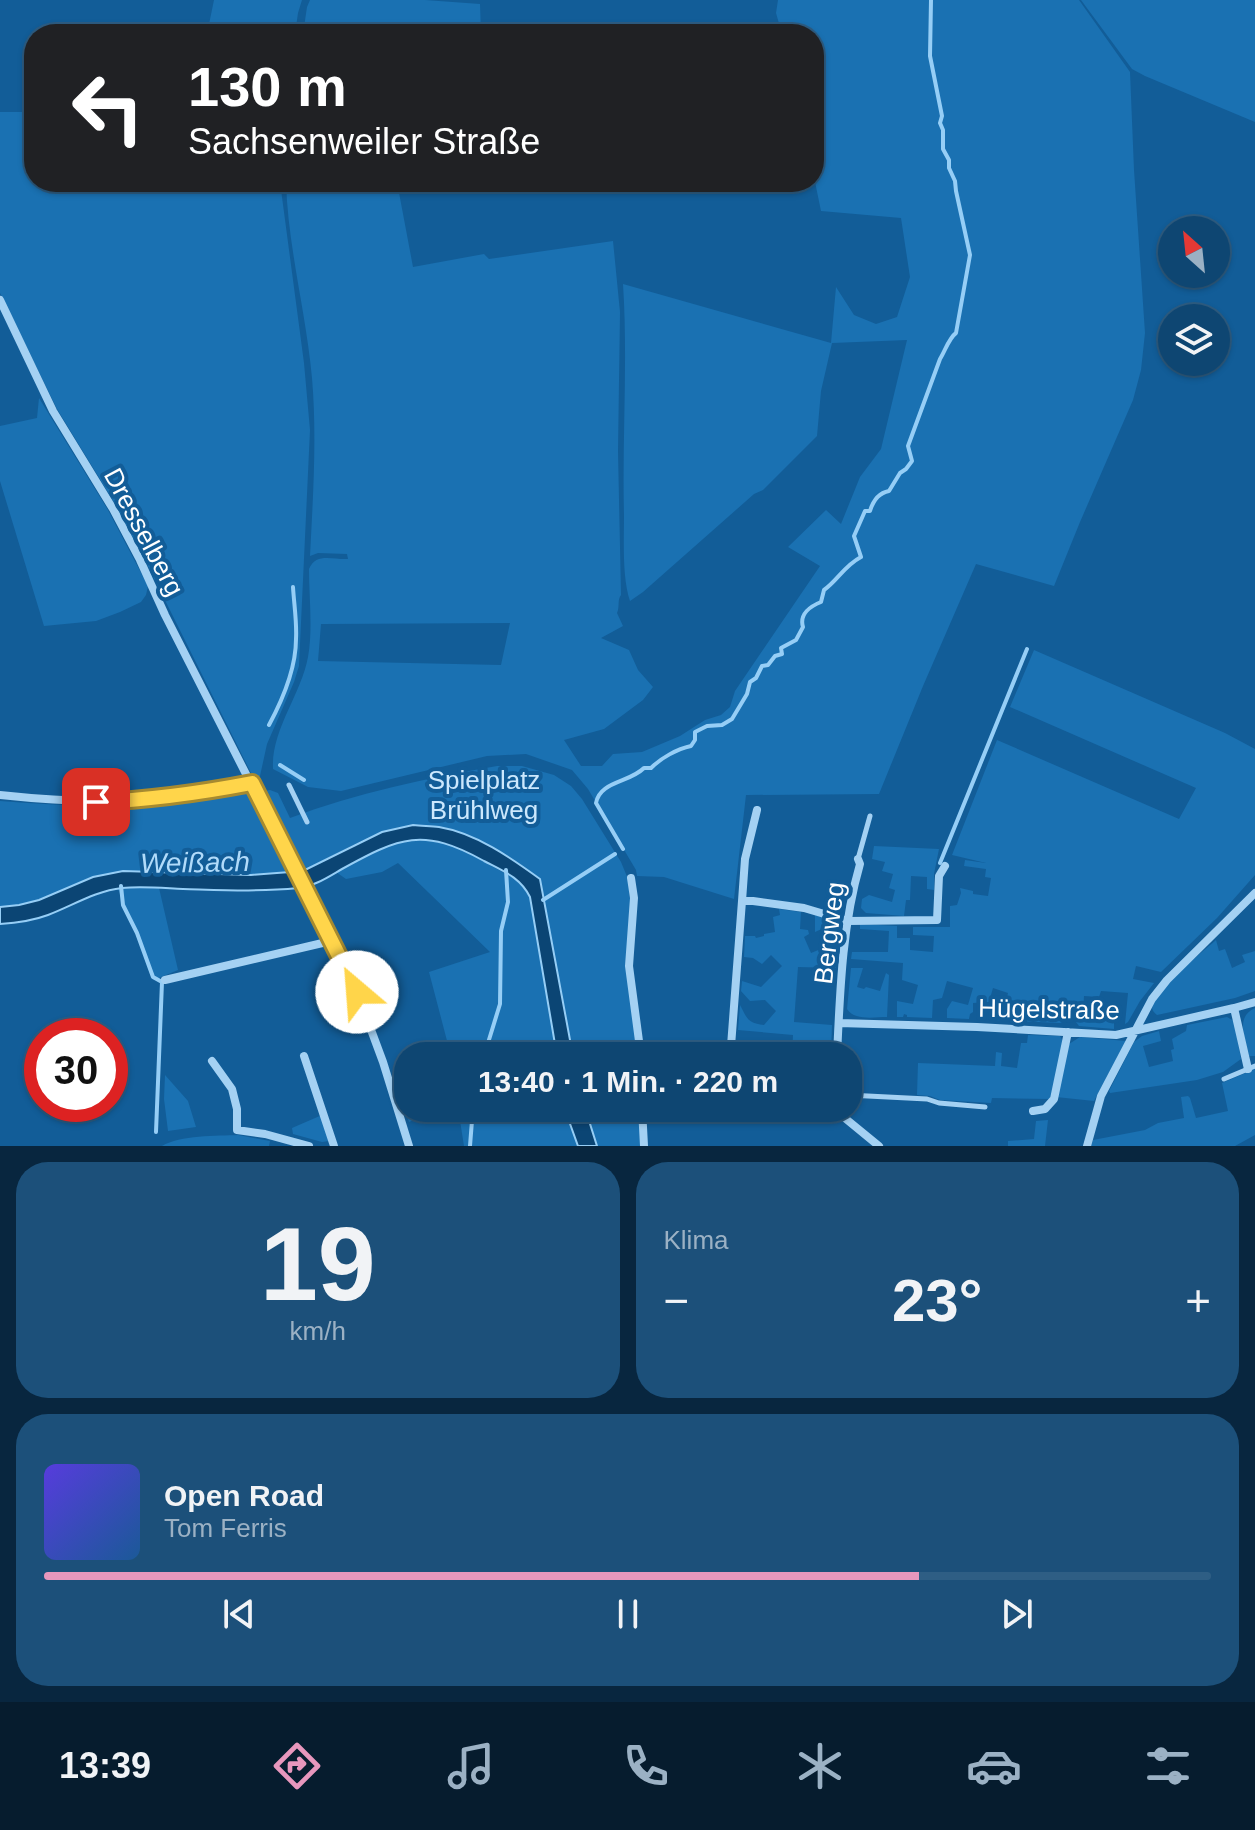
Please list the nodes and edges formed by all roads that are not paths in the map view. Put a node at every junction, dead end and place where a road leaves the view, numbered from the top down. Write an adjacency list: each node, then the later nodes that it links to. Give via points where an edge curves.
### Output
1 (0, 300): 2 (street, Dresselberg, via 53,411 113,509)
2 (252, 783): 4 (street, via 139,800 53,801); 14 (street, Dresselberg)
3 (289, 785): 7 (lane)
4 (0, 795)
5 (757, 810): 12 (street)
6 (870, 816): 8 (lane, Bergweg)
7 (307, 822)
8 (858, 859): 13 (street, Bergweg)
9 (945, 866): 13 (street, via 939,876 937,920)
10 (631, 878): 21 (street, via 629,966)
11 (1255, 893): 19 (street, via 1167,980)
12 (742, 901): 13 (street, via 804,908); 22 (street)
13 (848, 921): 18 (street, Bergweg)
14 (331, 941): 15 (street); 35 (street, Dresselberg, via 357,992)
15 (165, 980)
16 (1255, 1002): 17 (street, Hügelstraße)
17 (1234, 1008): 19 (street, Hügelstraße); 26 (street)
18 (839, 1023): 20 (street, Hügelstraße); 23 (street, Bergweg)
19 (1135, 1030): 20 (street, Hügelstraße, via 1116,1035); 38 (street, via 1101,1096)
20 (1068, 1032): 30 (street, via 1054,1099 1045,1109)
21 (639, 1042)
22 (731, 1042)
23 (838, 1042)
24 (304, 1056): 34 (street)
25 (212, 1061): 33 (street, via 232,1089 237,1130)
26 (1251, 1067): 27 (lane)
27 (1224, 1079)
28 (862, 1096): 29 (lane)
29 (985, 1107)
30 (1033, 1111)
31 (643, 1122): 36 (street)
32 (850, 1122): 37 (street)
33 (309, 1146)
34 (334, 1146)
35 (409, 1146)
36 (644, 1146)
37 (879, 1146)
38 (1087, 1146)

